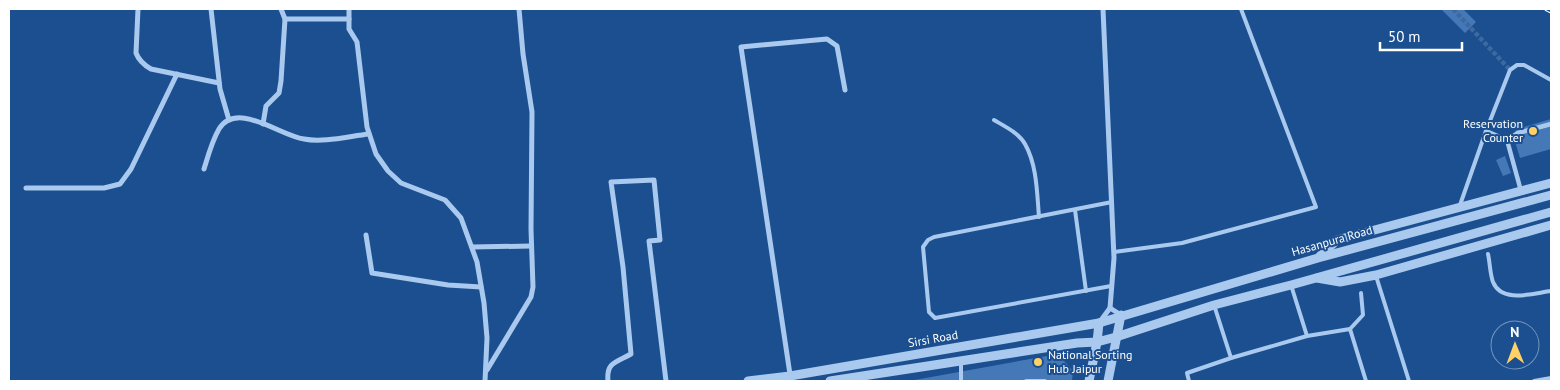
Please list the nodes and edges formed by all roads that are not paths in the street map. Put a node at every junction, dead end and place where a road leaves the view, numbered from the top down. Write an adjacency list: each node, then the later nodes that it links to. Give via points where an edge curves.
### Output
1 (138, 9): 10 (street, via 136,53 139,60 152,69)
2 (211, 9): 12 (street)
3 (281, 9): 8 (street)
4 (349, 9): 9 (street)
5 (520, 9): 33 (street, via 532,112)
6 (1103, 9): 26 (street)
7 (1242, 9): 35 (lane, via 1316,207 1182,243)
8 (285, 19): 9 (street); 16 (street, via 279,92 266,106)
9 (349, 19): 19 (street, via 349,30 357,42)
10 (177, 74): 12 (street); 23 (street, via 131,169 120,184 104,188)
11 (1551, 80): 18 (lane, via 1524,65 1510,70)
12 (219, 83): 14 (street)
13 (845, 90): 58 (street, via 838,46 827,39 741,47)
14 (229, 120): 16 (street, via 248,118); 21 (street, via 218,130)
15 (994, 120): 30 (lane, via 1024,143 1032,162)
16 (263, 124): 19 (street, via 305,140)
17 (1551, 124): 20 (street, via 1518,132)
18 (1486, 131): 20 (street); 27 (lane)
19 (369, 134): 34 (street, via 376,154 401,183 445,200 461,218)
20 (1507, 140): 24 (street)
21 (204, 169)
22 (1551, 183): 24 (street)
23 (26, 188)
24 (1521, 191): 27 (street)
25 (1551, 195): 37 (street, Hasanpura Road)
26 (1112, 202): 28 (lane); 35 (street)
27 (1459, 208): 37 (street, via 1336,240)
28 (1075, 210): 30 (lane); 43 (lane)
29 (1551, 212): 39 (street, Sirsi Road)
30 (1038, 217): 43 (lane, via 928,240 924,248 929,312 935,318 946,317)
31 (1551, 225): 38 (street)
32 (366, 235): 42 (street, via 372,273)
33 (531, 246): 34 (street); 56 (street, via 533,287 530,297)
34 (472, 247): 42 (street)
35 (1114, 252): 41 (street)
36 (1488, 254): 44 (lane, via 1494,283 1502,293 1513,296)
37 (1318, 258): 48 (street, Hasanpura Road)
38 (1376, 275): 39 (street, via 1340,282); 71 (lane)
39 (1314, 278): 40 (street, Sirsi Road)
40 (1291, 285): 46 (street, Sirsi Road); 51 (lane)
41 (1111, 286): 43 (lane); 47 (street)
42 (482, 287): 56 (street, via 487,338)
43 (1086, 291)
44 (1551, 291)
45 (1362, 293): 50 (lane, via 1363,315)
46 (1214, 305): 52 (street, Sirsi Road); 54 (lane)
47 (1110, 308): 48 (street); 49 (street)
48 (1121, 316): 49 (street, Sirsi Road); 52 (street)
49 (1099, 323): 53 (street); 58 (street, Sirsi Road)
50 (1350, 329): 51 (lane); 70 (lane)
51 (1307, 336): 54 (lane)
52 (1116, 337): 53 (street, Sirsi Road); 68 (street)
53 (1097, 342): 55 (street, Sirsi Road); 67 (street)
54 (1230, 358): 69 (lane, via 1187,373)
55 (961, 361): 63 (street, Sirsi Road); 64 (lane)
56 (486, 372): 59 (street)
57 (1551, 378): 72 (lane)
58 (790, 379): 62 (street, Sirsi Road)
59 (485, 381)
60 (608, 381): 61 (street, via 607,372 612,364 631,354 611,182 654,180 660,240 648,241)
61 (666, 381)
62 (748, 381)
63 (830, 381)
64 (961, 381)
65 (1026, 381): 66 (lane)
66 (1045, 381)
67 (1089, 381)
68 (1108, 381)
69 (1189, 381)
70 (1366, 381)
71 (1409, 381)
72 (1538, 381)

